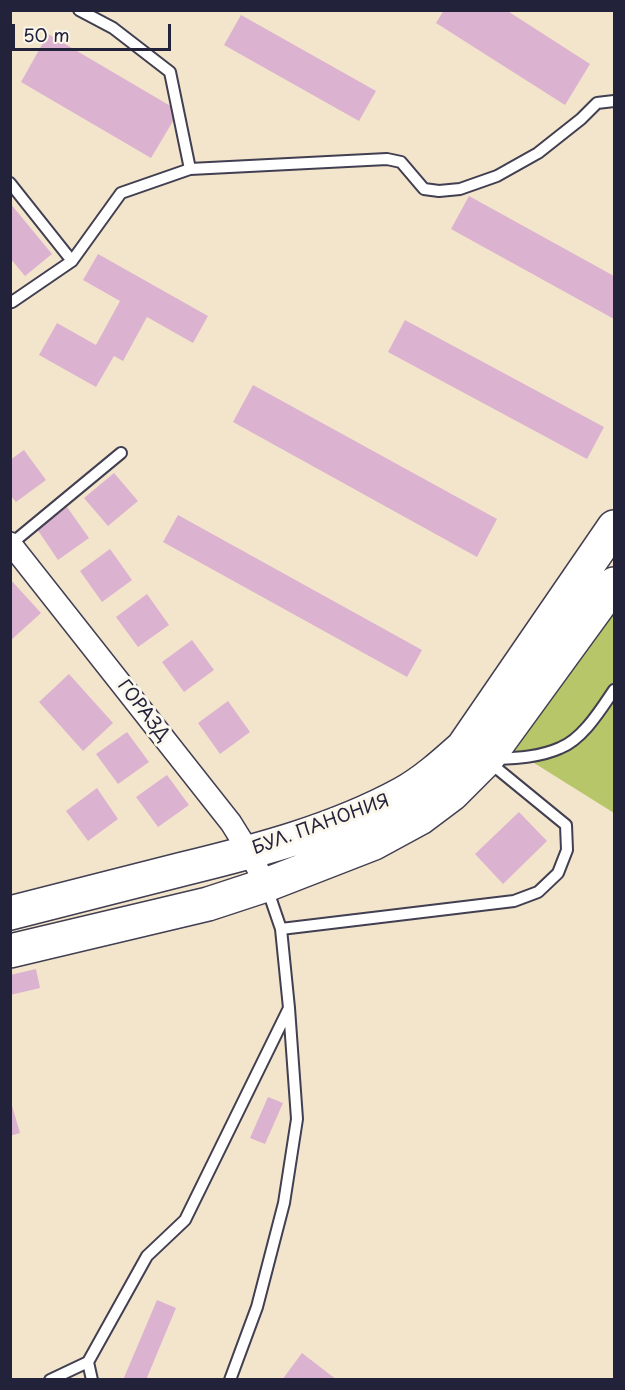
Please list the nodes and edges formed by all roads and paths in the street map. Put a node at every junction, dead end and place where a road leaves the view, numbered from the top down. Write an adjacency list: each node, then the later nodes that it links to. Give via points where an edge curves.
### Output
1 (78, 10): 3 (lane, via 113,28 170,72)
2 (615, 101): 3 (lane, via 597,103 538,153 497,176 460,189 424,189 401,162 387,159)
3 (190, 168): 5 (lane, via 121,193)
4 (10, 183): 5 (lane)
5 (72, 261): 6 (lane)
6 (10, 300)
7 (121, 453): 9 (lane)
8 (615, 527): 13 (main road, БУЛ. ПАНОНИЯ, via 463,747 403,794 310,833)
9 (11, 544): 13 (street, ГОРАЗД, via 231,823)
10 (614, 585): 12 (main road, БУЛ. ПАНОНИЯ)
11 (615, 690): 12 (lane, via 577,738 561,748 528,757)
12 (486, 759): 14 (main road, БУЛ. ПАНОНИЯ, via 452,794 420,818 374,843); 16 (lane, via 566,825 567,850 558,873 538,892 514,901)
13 (249, 852): 14 (street, ГОРАЗД); 15 (main road, БУЛ. ПАНОНИЯ)
14 (266, 885): 16 (lane); 17 (main road, БУЛ. ПАНОНИЯ, via 208,904)
15 (10, 912)
16 (281, 929): 18 (lane)
17 (10, 951)
18 (289, 1008): 19 (lane, via 185,1220 147,1256); 22 (lane, via 297,1119 284,1203 257,1307)
19 (88, 1362): 20 (lane); 21 (lane)
20 (50, 1380)
21 (92, 1380)
22 (230, 1380)

